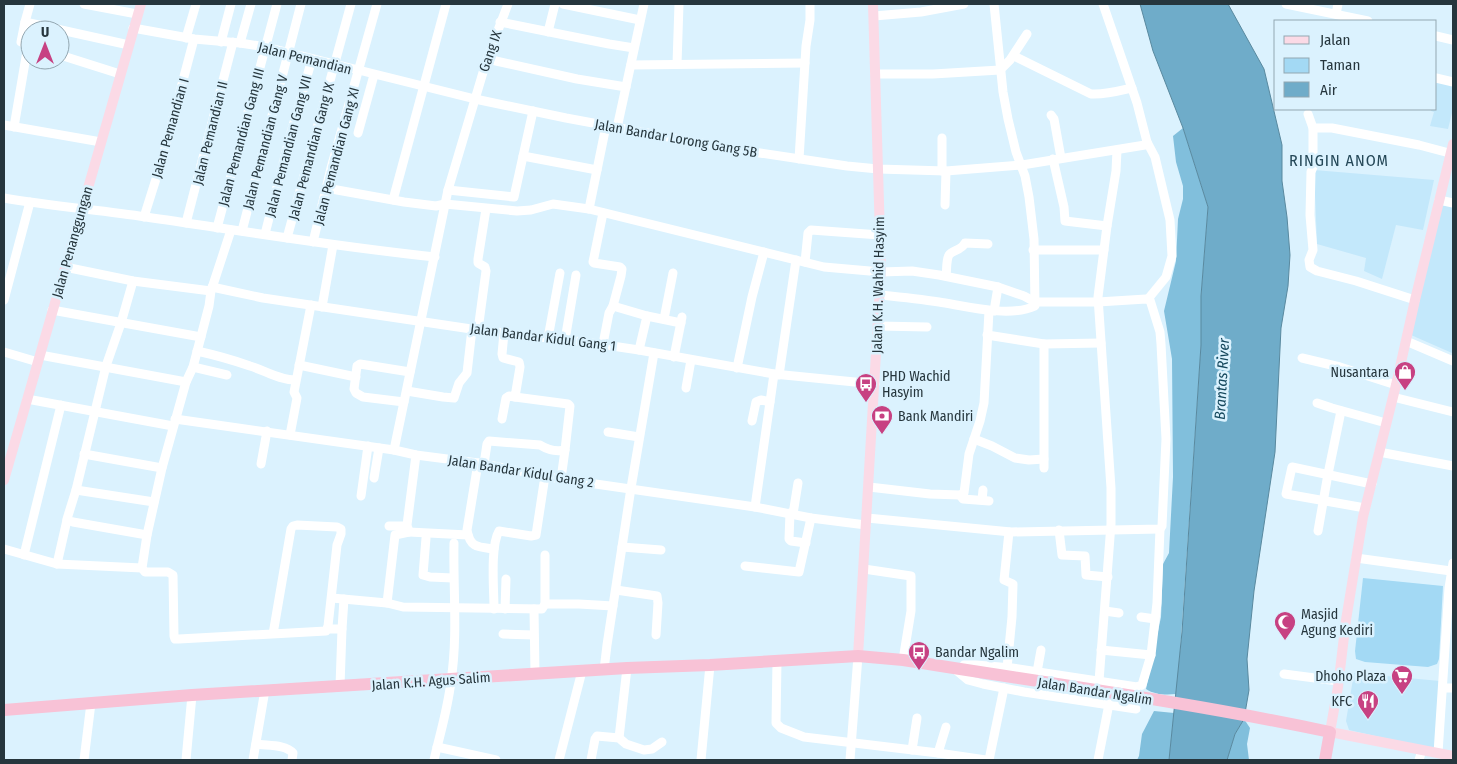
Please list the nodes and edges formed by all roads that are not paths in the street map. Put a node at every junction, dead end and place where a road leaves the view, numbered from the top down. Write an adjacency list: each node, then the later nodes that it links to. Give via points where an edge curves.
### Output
1 (30, 4): 27 (street)
2 (84, 4): 23 (street)
3 (196, 4): 36 (street, Jalan Pemandian I)
4 (231, 4): 38 (street)
5 (251, 4): 39 (street, Jalan Pemandian II)
6 (277, 4): 41 (street, Jalan Pemandian Gang III)
7 (301, 4): 43 (street, Jalan Pemandian Gang V)
8 (351, 4): 49 (street, Jalan Pemandian Gang IX)
9 (378, 4): 54 (street, Jalan Pemandian Gang XI)
10 (446, 4): 60 (street)
11 (508, 4): 30 (street, Gang IX)
12 (555, 4): 33 (street)
13 (563, 4): 28 (street)
14 (644, 4): 28 (street)
15 (679, 4): 50 (street)
16 (810, 4): 48 (street)
17 (873, 4): 25 (main road, Jalan K.H. Wahid Hasyim)
18 (964, 4): 25 (street)
19 (994, 4): 53 (street)
20 (1103, 4): 62 (street)
21 (1286, 4): 26 (street)
22 (1338, 4): 24 (street)
23 (139, 9): 31 (main road, Jalan Penanggungan)
24 (1336, 14): 26 (street); 29 (street)
25 (874, 16): 57 (main road, Jalan K.H. Wahid Hasyim)
26 (1324, 17)
27 (26, 20)
28 (640, 20): 42 (street)
29 (1363, 20)
30 (500, 22): 33 (street); 47 (street, Gang IX)
31 (134, 28): 36 (street, Jalan Pemandian); 40 (main road, Jalan Penanggungan)
32 (70, 32): 40 (street)
33 (548, 32): 42 (street)
34 (1027, 34): 44 (street)
35 (1437, 36): 37 (street)
36 (190, 38): 38 (street, Jalan Pemandian); 98 (street, Jalan Pemandian I, via 161,163)
37 (1453, 40)
38 (221, 42): 39 (street, Jalan Pemandian)
39 (236, 42): 41 (street, Jalan Pemandian); 99 (street, Jalan Pemandian II)
40 (129, 45): 55 (main road, Jalan Penanggungan)
41 (266, 47): 43 (street, Jalan Pemandian); 101 (street, Jalan Pemandian Gang III)
42 (634, 48): 51 (street)
43 (288, 52): 46 (street, Jalan Pemandian); 103 (street, Jalan Pemandian Gang V)
44 (1014, 56): 53 (street); 62 (street, via 1091,94)
45 (70, 58): 55 (street)
46 (312, 59): 49 (street, Jalan Pemandian); 104 (street, Jalan Pemandian Gang VII)
47 (487, 59): 61 (street); 63 (street, Gang IX)
48 (805, 63): 50 (street); 79 (street)
49 (334, 64): 54 (street, Jalan Pemandian); 106 (street, Jalan Pemandian Gang IX)
50 (677, 64): 51 (street)
51 (631, 65): 61 (street)
52 (25, 70): 69 (street)
53 (1000, 70): 57 (street); 81 (street, via 1011,134)
54 (359, 71): 56 (street, Jalan Pemandian); 85 (street, Jalan Pemandian Gang XI)
55 (120, 74): 74 (main road, Jalan Penanggungan)
56 (374, 74): 60 (street, Jalan Pemandian); 72 (street)
57 (875, 74): 82 (main road, Jalan K.H. Wahid Hasyim)
58 (1437, 78): 59 (street)
59 (1453, 82)
60 (423, 87): 63 (street, Jalan Pemandian); 88 (street)
61 (626, 87): 70 (street)
62 (1132, 88): 75 (street)
63 (475, 99): 64 (street, Jalan Bandar Lorong Gang 5B); 86 (street, Gang IX)
64 (533, 111): 68 (street, Jalan Bandar Lorong Gang 5B); 78 (street)
65 (1308, 114): 71 (street)
66 (1051, 116): 80 (street, via 1054,119)
67 (4, 125): 69 (street)
68 (606, 126): 70 (street, Jalan Bandar Lorong Gang 5B); 83 (street)
69 (14, 127): 74 (street)
70 (617, 128): 79 (street, Jalan Bandar Lorong Gang 5B)
71 (1313, 128): 77 (street, via 1332,128); 128 (street, via 1313,250 1309,260 1312,268)
72 (358, 133)
73 (942, 138): 84 (street)
74 (101, 142): 94 (main road, Jalan Penanggungan)
75 (1147, 142): 76 (street, Jalan Bandar Lorong Gang 5B); 126 (street, via 1155,157 1170,220 1172,256 1166,277)
76 (1117, 150): 80 (street, Jalan Bandar Lorong Gang 5B); 100 (street)
77 (1452, 151): 89 (main road)
78 (523, 156): 83 (street); 86 (street, via 514,197)
79 (799, 159): 82 (street, Jalan Bandar Lorong Gang 5B)
80 (1057, 159): 81 (street, Jalan Bandar Lorong Gang 5B); 100 (street, via 1065,221)
81 (1022, 165): 84 (street, Jalan Bandar Lorong Gang 5B); 110 (street, via 1029,197)
82 (878, 169): 84 (street, Jalan Bandar Lorong Gang 5B); 105 (main road, Jalan K.H. Wahid Hasyim)
83 (597, 170): 96 (street)
84 (944, 171): 93 (street)
85 (326, 188): 88 (street); 107 (street, Jalan Pemandian Gang XI)
86 (448, 190): 92 (street, Gang IX)
87 (4, 198): 90 (street)
88 (393, 200): 92 (street, via 436,206)
89 (1440, 200): 91 (street); 128 (main road)
90 (30, 202): 94 (street); 116 (street)
91 (1453, 203)
92 (445, 204): 95 (street); 113 (street, Gang IX)
93 (946, 205)
94 (82, 209): 98 (street); 115 (main road, Jalan Penanggungan)
95 (486, 209): 96 (street, via 531,210 552,204); 142 (street, via 478,259 486,272)
96 (589, 209): 97 (street)
97 (603, 213): 112 (street); 132 (street, via 593,262 621,267)
98 (144, 217): 99 (street)
99 (186, 223): 101 (street)
100 (1107, 226): 111 (street)
101 (217, 228): 102 (street)
102 (231, 230): 103 (street); 124 (street)
103 (242, 231): 104 (street)
104 (265, 234): 106 (street)
105 (880, 234): 114 (street, via 811,230); 117 (main road, Jalan K.H. Wahid Hasyim)
106 (287, 238): 107 (street)
107 (313, 242): 109 (street)
108 (988, 244): 121 (street, via 965,244 950,254)
109 (333, 245): 113 (street); 133 (street)
110 (1033, 250): 111 (street); 129 (street)
111 (1104, 250): 130 (street)
112 (764, 252): 114 (street); 164 (street)
113 (435, 257): 138 (street, Gang IX)
114 (801, 261): 117 (street, via 840,269); 167 (street)
115 (65, 268): 122 (street, Jalan Bandar Kidul Gang 1); 134 (main road, Jalan Penanggungan)
116 (7, 272): 127 (street)
117 (881, 272): 121 (street); 125 (main road, Jalan K.H. Wahid Hasyim)
118 (560, 273): 146 (street)
119 (673, 273): 137 (street)
120 (576, 275): 147 (street)
121 (946, 276): 123 (street)
122 (133, 281): 124 (street, Jalan Bandar Kidul Gang 1); 139 (street)
123 (998, 287): 129 (street); 135 (street)
124 (212, 289): 131 (street, Jalan Bandar Kidul Gang 1); 145 (street)
125 (881, 295): 135 (street); 140 (main road, Jalan K.H. Wahid Hasyim)
126 (1148, 299): 130 (street); 228 (street, via 1162,344 1166,439)
127 (4, 300)
128 (1415, 300): 148 (main road)
129 (1035, 302): 130 (street); 135 (street, via 1031,308)
130 (1098, 302): 151 (street)
131 (311, 305): 133 (street, Jalan Bandar Kidul Gang 1); 161 (street)
132 (613, 306): 136 (street); 149 (street)
133 (322, 307): 138 (street, Jalan Bandar Kidul Gang 1)
134 (52, 310): 139 (street); 157 (main road, Jalan Penanggungan)
135 (991, 311): 144 (street)
136 (647, 316): 137 (street); 152 (street)
137 (664, 319): 156 (street, via 682,320)
138 (422, 320): 142 (street, Jalan Bandar Kidul Gang 1); 165 (street, Gang IX)
139 (121, 323): 145 (street); 162 (street)
140 (879, 326): 141 (street); 171 (main road, Jalan K.H. Wahid Hasyim)
141 (927, 327)
142 (475, 329): 143 (street, Jalan Bandar Kidul Gang 1); 174 (street, via 467,372 454,398)
143 (504, 333): 146 (street, Jalan Bandar Kidul Gang 1); 176 (street, via 503,358 519,362)
144 (987, 335): 150 (street); 193 (street, via 984,403)
145 (201, 337): 153 (street)
146 (548, 338): 147 (street, Jalan Bandar Kidul Gang 1)
147 (565, 340): 149 (street, Jalan Bandar Kidul Gang 1)
148 (1406, 340): 160 (street); 172 (main road)
149 (603, 344): 152 (street, Jalan Bandar Kidul Gang 1)
150 (1044, 344): 151 (street); 193 (street, via 1044,463 1015,458)
151 (1101, 344): 230 (street)
152 (639, 350): 155 (street, Jalan Bandar Kidul Gang 1)
153 (197, 351): 163 (street); 169 (street, via 252,366 280,379)
154 (4, 352): 157 (street)
155 (654, 353): 156 (street, Jalan Bandar Kidul Gang 1); 192 (street)
156 (674, 357): 159 (street, Jalan Bandar Kidul Gang 1)
157 (39, 358): 162 (street); 177 (main road, Jalan Penanggungan)
158 (1302, 358): 172 (street)
159 (691, 360): 164 (street, Jalan Bandar Kidul Gang 1); 173 (street)
160 (1453, 361)
161 (300, 365): 168 (street); 169 (street)
162 (106, 366): 170 (street); 182 (street)
163 (193, 367): 166 (street); 170 (street)
164 (736, 368): 167 (street, Jalan Bandar Kidul Gang 1)
165 (410, 372): 168 (street, via 359,364); 174 (street, Gang IX)
166 (227, 375)
167 (777, 375): 171 (street, Jalan Bandar Kidul Gang 1); 179 (street)
168 (356, 377): 178 (street, via 356,393)
169 (295, 380): 191 (street, via 294,392 298,398)
170 (186, 382): 187 (street)
171 (875, 384): 212 (main road, Jalan K.H. Wahid Hasyim)
172 (1396, 385): 175 (main road)
173 (686, 388)
174 (406, 391): 178 (street, Gang IX)
175 (1393, 396): 184 (street); 188 (main road)
176 (515, 397): 185 (street, via 506,398); 197 (street, via 570,406)
177 (27, 399): 181 (street, Jalan Bandar Kidul Gang 2); 209 (main road, Jalan Penanggungan)
178 (404, 402): 196 (street, Gang IX)
179 (770, 402): 186 (street, via 756,402); 220 (street)
180 (1317, 403): 183 (street)
181 (61, 405): 182 (street, Jalan Bandar Kidul Gang 2); 242 (street)
182 (95, 411): 187 (street, Jalan Bandar Kidul Gang 2); 199 (street)
183 (1341, 411): 188 (street); 205 (street)
184 (1453, 412)
185 (502, 419)
186 (752, 421)
187 (174, 423): 189 (street, Jalan Bandar Kidul Gang 2); 204 (street)
188 (1386, 423): 198 (main road)
189 (266, 431): 191 (street, Jalan Bandar Kidul Gang 2); 201 (street)
190 (608, 432): 192 (street)
191 (290, 435): 194 (street, Jalan Bandar Kidul Gang 2)
192 (639, 437): 213 (street)
193 (974, 439): 216 (street, via 964,493)
194 (368, 446): 195 (street, Jalan Bandar Kidul Gang 2); 217 (street)
195 (379, 448): 196 (street, Jalan Bandar Kidul Gang 2); 207 (street)
196 (394, 450): 200 (street, Jalan Bandar Kidul Gang 2)
197 (565, 450): 202 (street, via 489,441); 208 (street)
198 (1379, 452): 203 (street); 211 (main road)
199 (84, 454): 204 (street); 214 (street)
200 (416, 455): 202 (street, Jalan Bandar Kidul Gang 2); 227 (street)
201 (261, 464)
202 (481, 464): 206 (street, Jalan Bandar Kidul Gang 2); 234 (street, via 469,511)
203 (1453, 466)
204 (162, 468): 219 (street)
205 (1328, 474): 211 (street); 218 (street); 218 (street, via 1292,467 1286,494)
206 (545, 476): 208 (street, Jalan Bandar Kidul Gang 2); 240 (street, via 536,535 499,531)
207 (374, 478)
208 (561, 479): 213 (street, Jalan Bandar Kidul Gang 2)
209 (4, 480)
210 (798, 482): 222 (street)
211 (1372, 484): 221 (main road)
212 (869, 487): 216 (street); 225 (main road, Jalan K.H. Wahid Hasyim)
213 (631, 488): 220 (street, Jalan Bandar Kidul Gang 2); 238 (street)
214 (76, 490): 219 (street); 224 (street)
215 (983, 490): 216 (street, via 986,501 963,499)
216 (960, 495)
217 (361, 496)
218 (1323, 500): 221 (street); 231 (street)
219 (154, 502): 233 (street)
220 (755, 507): 222 (street, Jalan Bandar Kidul Gang 2)
221 (1365, 508): 244 (main road)
222 (792, 513): 223 (street, Jalan Bandar Kidul Gang 2); 237 (street, via 789,538)
223 (811, 518): 225 (street, Jalan Bandar Kidul Gang 2); 237 (street)
224 (67, 520): 233 (street); 245 (street)
225 (867, 521): 232 (street, Jalan Bandar Kidul Gang 2); 249 (main road, Jalan K.H. Wahid Hasyim)
226 (389, 526): 227 (street)
227 (408, 528): 234 (street); 256 (street, via 395,535)
228 (1160, 529): 230 (street, Jalan Bandar Kidul Gang 2); 267 (street)
229 (1059, 530): 230 (street, Jalan Bandar Kidul Gang 2); 232 (street, Jalan Bandar Kidul Gang 2); 250 (street, via 1062,555 1085,556 1086,575)
230 (1111, 530): 250 (street)
231 (1318, 531)
232 (1009, 532): 283 (street, via 1004,580 1013,584)
233 (147, 535): 248 (street)
234 (468, 535): 240 (street, via 473,545)
235 (426, 538): 251 (street, via 423,575)
236 (454, 543): 251 (street)
237 (806, 544): 246 (street, via 797,573)
238 (622, 547): 241 (street); 253 (street)
239 (4, 549): 242 (street)
240 (494, 549): 260 (street)
241 (661, 550)
242 (24, 555): 245 (street)
243 (545, 555): 257 (street)
244 (1356, 558): 247 (street); 291 (main road)
245 (57, 564): 248 (street)
246 (745, 566)
247 (1452, 567): 265 (street)
248 (142, 568): 270 (street, via 145,572 173,575 175,639)
249 (864, 569): 277 (main road, Jalan K.H. Wahid Hasyim); 278 (street, via 911,576 912,592)
250 (1108, 577): 263 (street)
251 (453, 578): 259 (street)
252 (506, 579): 261 (street)
253 (616, 590): 258 (street); 273 (street, via 657,596)
254 (332, 598): 255 (street); 268 (street); 270 (street, via 341,529 293,526)
255 (344, 599): 256 (street); 269 (street)
256 (387, 603): 259 (street, via 403,607)
257 (545, 604): 258 (street); 262 (street, via 543,608)
258 (613, 606): 284 (street)
259 (455, 607): 260 (street); 289 (street)
260 (494, 609): 261 (street)
261 (504, 609): 262 (street)
262 (534, 609): 272 (street)
263 (1105, 610): 264 (street); 275 (street)
264 (1118, 613)
265 (1450, 615): 294 (street)
266 (1141, 617): 267 (street)
267 (1155, 619): 276 (street)
268 (328, 629): 269 (street); 270 (street)
269 (342, 629): 292 (street)
270 (273, 634)
271 (503, 634): 272 (street)
272 (534, 635): 287 (street)
273 (656, 635)
274 (1041, 650): 286 (street)
275 (1102, 650): 276 (street); 290 (street)
276 (1151, 655): 290 (street, via 1141,686)
277 (858, 656): 278 (highway, Jalan Bandar Ngalim); 279 (highway, Jalan K.H. Agus Salim); 307 (street)
278 (903, 660): 282 (highway, Jalan Bandar Ngalim)
279 (777, 661): 280 (highway, Jalan K.H. Agus Salim); 307 (street, via 778,726 804,737)
280 (710, 666): 281 (highway, Jalan K.H. Agus Salim); 323 (street)
281 (627, 668): 284 (highway, Jalan K.H. Agus Salim); 305 (street)
282 (954, 668): 283 (street, via 976,665); 293 (street, via 973,682); 298 (highway, Jalan Bandar Ngalim)
283 (1006, 668): 286 (street)
284 (604, 670): 285 (highway, Jalan K.H. Agus Salim)
285 (582, 671): 287 (highway, Jalan K.H. Agus Salim); 321 (street)
286 (1037, 672): 290 (street)
287 (535, 674): 289 (highway, Jalan K.H. Agus Salim)
288 (1284, 674): 291 (street)
289 (452, 680): 292 (highway, Jalan K.H. Agus Salim); 309 (street)
290 (1099, 681)
291 (1338, 681): 304 (main road)
292 (340, 686): 296 (highway, Jalan K.H. Agus Salim)
293 (1004, 688): 300 (street); 325 (street)
294 (1443, 688): 295 (street); 312 (street)
295 (1453, 688)
296 (265, 690): 297 (highway, Jalan K.H. Agus Salim); 308 (street)
297 (192, 694): 299 (highway, Jalan K.H. Agus Salim); 316 (street)
298 (1134, 703): 300 (street); 304 (highway, Jalan Bandar Ngalim, via 1268,720)
299 (91, 704): 301 (highway, Jalan K.H. Agus Salim); 315 (street)
300 (1109, 704): 326 (street)
301 (4, 710)
302 (917, 718): 310 (street)
303 (946, 727): 311 (street)
304 (1330, 732): 313 (main road); 327 (highway)
305 (619, 738): 306 (street, via 634,748 644,750); 322 (street, via 596,737)
306 (662, 742)
307 (851, 743): 310 (street); 324 (street)
308 (256, 744): 317 (street); 318 (street, via 291,750)
309 (437, 747): 319 (street); 320 (street)
310 (912, 750): 311 (street)
311 (938, 753): 325 (street)
312 (1438, 753): 313 (main road); 314 (main road)
313 (1420, 755)
314 (1453, 756)
315 (84, 760)
316 (186, 760)
317 (253, 760)
318 (292, 760)
319 (434, 760)
320 (496, 760)
321 (559, 760)
322 (591, 760)
323 (701, 760)
324 (850, 760)
325 (987, 760)
326 (1098, 760)
327 (1325, 760)

